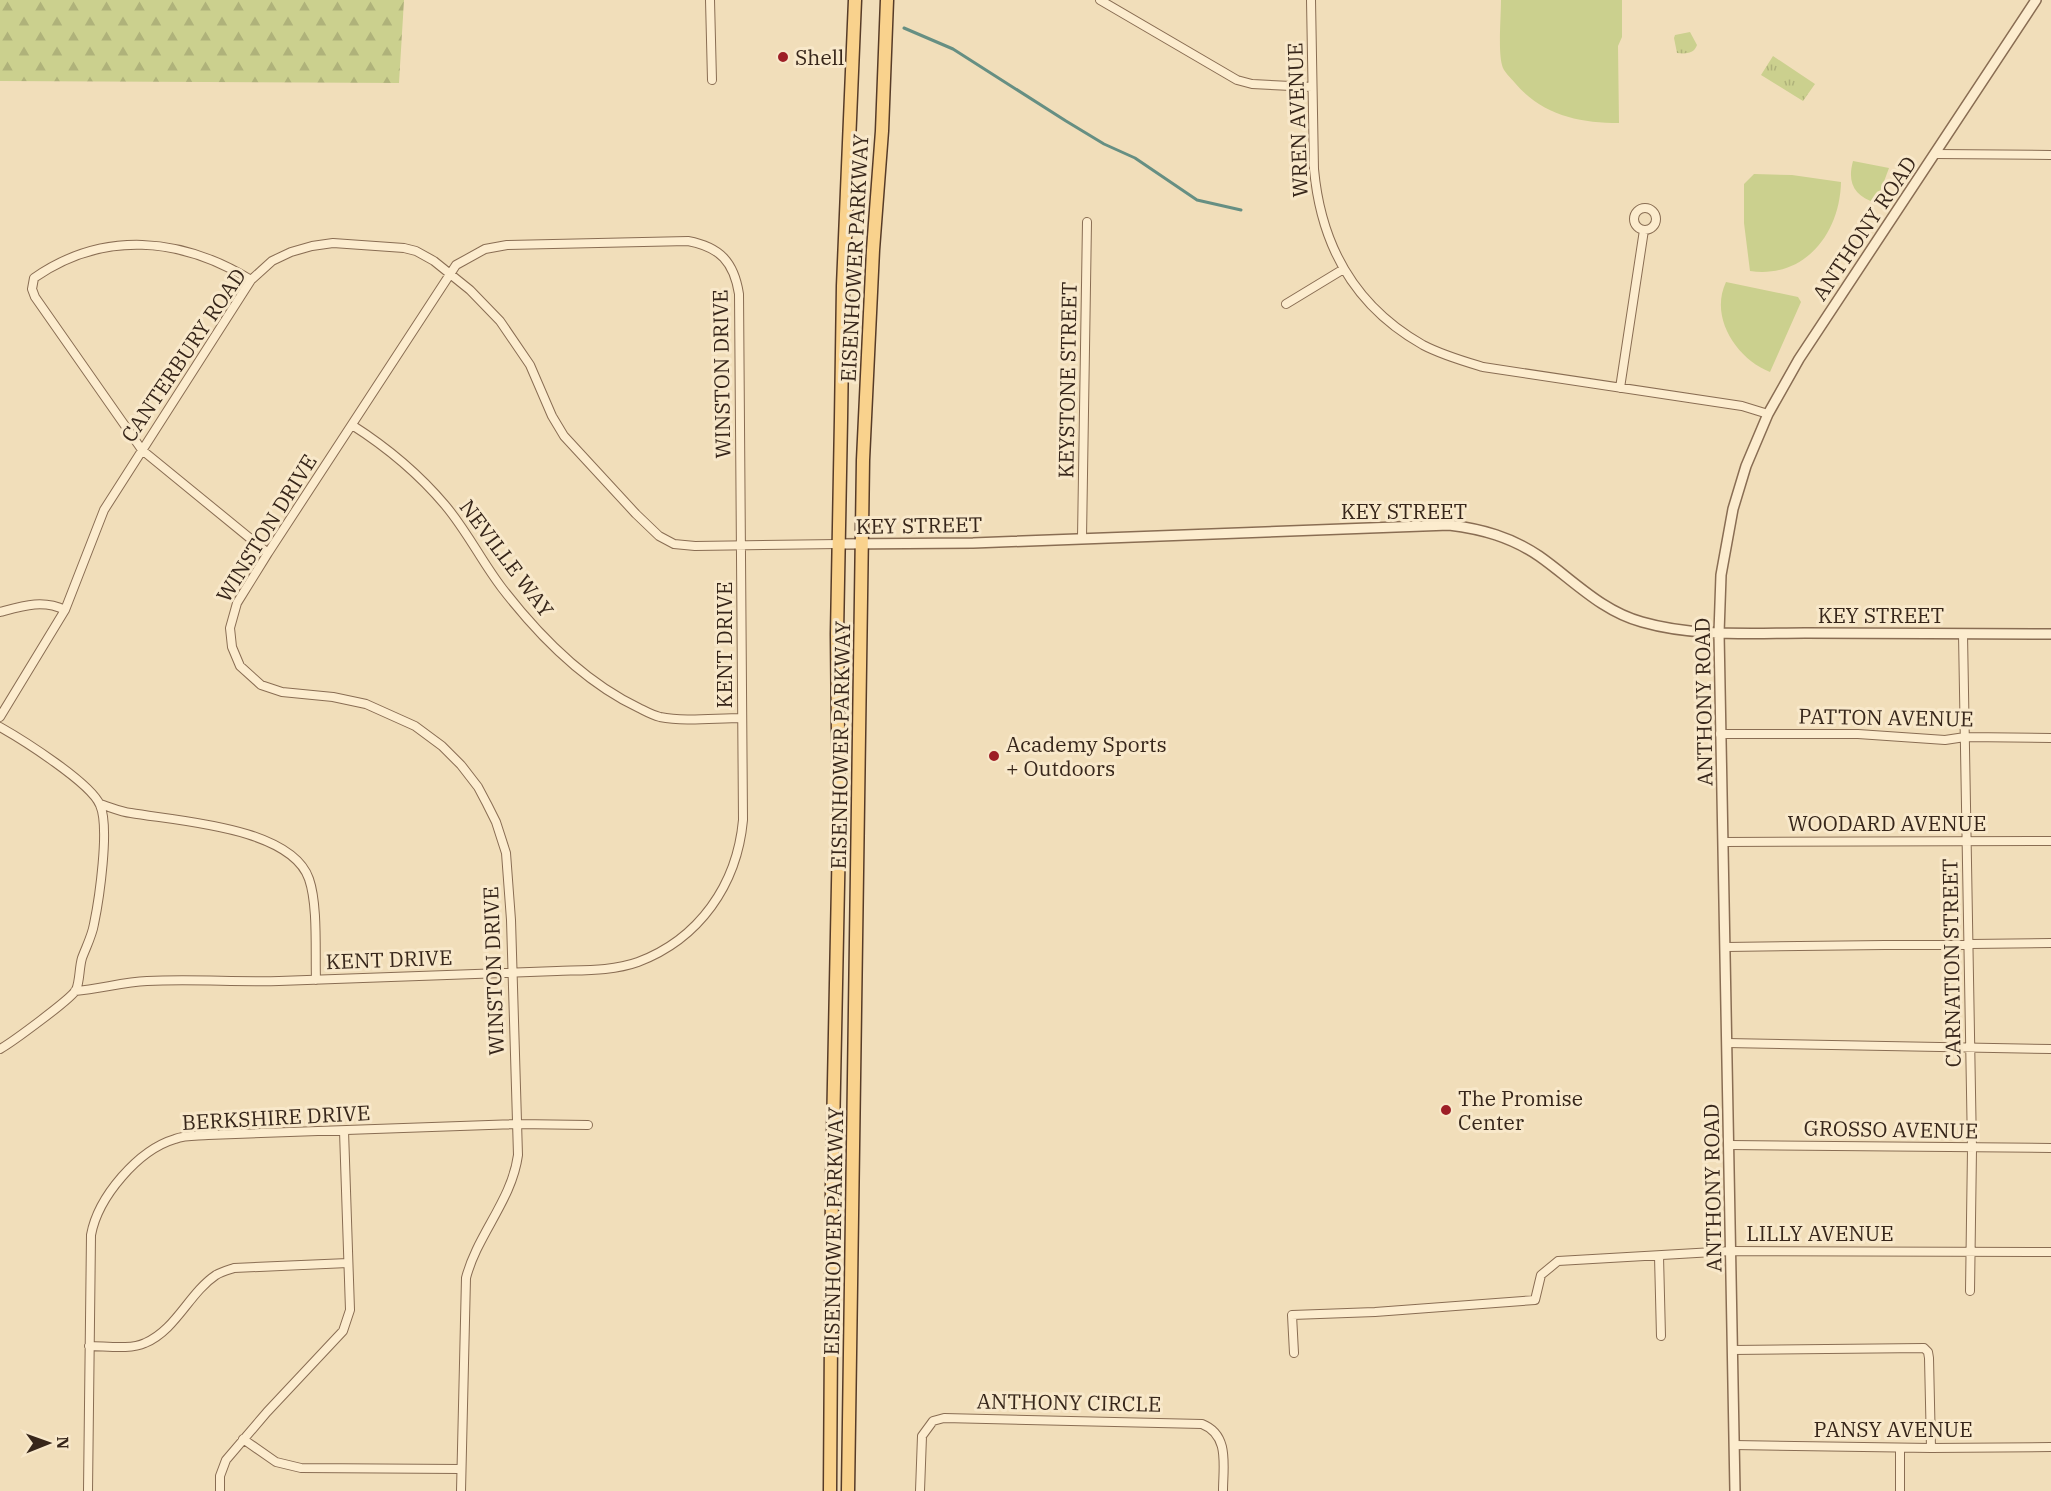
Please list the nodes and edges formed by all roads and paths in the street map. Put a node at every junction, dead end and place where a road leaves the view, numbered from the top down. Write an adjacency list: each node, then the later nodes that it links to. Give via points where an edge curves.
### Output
1 (710, 0): 7 (street)
2 (855, 0): 22 (main road, EISENHOWER PARKWAY, via 843,286)
3 (887, 0): 23 (main road, EISENHOWER PARKWAY)
4 (1100, 0): 8 (street, via 1237,80)
5 (1311, 0): 8 (street, WREN AVENUE)
6 (2036, 0): 9 (street, ANTHONY ROAD)
7 (712, 80)
8 (1312, 87): 13 (street, WREN AVENUE, via 1316,192 1323,226)
9 (1936, 154): 10 (street); 18 (street, ANTHONY ROAD, via 1821,325)
10 (2051, 155)
11 (1088, 222): 21 (street, KEYSTONE STREET)
12 (1644, 230): 17 (street)
13 (1342, 270): 16 (street); 17 (street, WREN AVENUE, via 1394,326 1447,355 1483,367)
14 (451, 275): 15 (street, CANTERBURY ROAD, via 410,249 333,243 291,252 272,261); 19 (street, WINSTON DRIVE); 24 (street, CANTERBURY ROAD, via 485,305 515,341 564,436 659,536 674,544); 24 (street, WINSTON DRIVE, via 456,266 471,256 507,244 688,241 719,253 730,265 739,294)
15 (251, 280): 20 (street, CANTERBURY ROAD); 20 (street, via 188,250 159,245 106,247 33,278 35,297)
16 (1286, 304)
17 (1620, 388): 18 (street, WREN AVENUE, via 1743,406)
18 (1768, 414): 28 (street, ANTHONY ROAD, via 1746,466 1729,529 1721,575)
19 (352, 425): 25 (street, WINSTON DRIVE); 32 (street, NEVILLE WAY, via 398,456 430,487 501,587 533,626 579,670 617,698 657,716)
20 (142, 450): 25 (street); 26 (street, CANTERBURY ROAD, via 104,510)
21 (1082, 538): 23 (street, KEY STREET); 28 (street, KEY STREET, via 1388,526 1466,527 1514,542 1601,603 1638,621 1682,631)
22 (839, 544): 23 (street, KEY STREET); 24 (street, CANTERBURY ROAD); 76 (main road, EISENHOWER PARKWAY)
23 (861, 544): 77 (main road, EISENHOWER PARKWAY)
24 (741, 546): 32 (street, KENT DRIVE)
25 (268, 553): 44 (street, WINSTON DRIVE, via 233,611 232,646 240,666 261,685 282,692 333,697 386,712 415,726 460,765 487,804 506,853)
26 (65, 610): 27 (street, via 52,604 24,605); 31 (street, CANTERBURY ROAD)
27 (0, 612)
28 (1719, 633): 29 (street, KEY STREET); 34 (street, ANTHONY ROAD)
29 (1964, 634): 30 (street, KEY STREET); 35 (street, CARNATION STREET)
30 (2051, 634)
31 (0, 717)
32 (742, 718): 44 (street, KENT DRIVE, via 741,839 730,876 701,920 675,943 638,962 589,970)
33 (0, 727): 37 (street, via 66,771)
34 (1720, 734): 35 (street, PATTON AVENUE, via 1858,734 1945,740); 40 (street, ANTHONY ROAD)
35 (1965, 737): 36 (street, PATTON AVENUE); 38 (street, CARNATION STREET)
36 (2051, 738)
37 (100, 804): 45 (street, via 128,813 226,829 278,846 294,857 306,872 311,889); 46 (street, via 104,819 99,889 94,924)
38 (1967, 841): 39 (street, WOODARD AVENUE); 40 (street, WOODARD AVENUE); 42 (street, CARNATION STREET)
39 (2051, 841)
40 (1723, 842): 43 (street, ANTHONY ROAD)
41 (2051, 943): 42 (street)
42 (1967, 944): 43 (street); 48 (street, CARNATION STREET)
43 (1726, 946): 47 (street, ANTHONY ROAD)
44 (512, 972): 45 (street, KENT DRIVE); 51 (street, WINSTON DRIVE)
45 (316, 980): 46 (street, KENT DRIVE, via 149,981)
46 (75, 991): 49 (street)
47 (1727, 1043): 48 (street); 54 (street, ANTHONY ROAD)
48 (1970, 1047): 50 (street); 56 (street, CARNATION STREET)
49 (0, 1049)
50 (2051, 1049)
51 (517, 1124): 52 (street, BERKSHIRE DRIVE); 53 (street, BERKSHIRE DRIVE); 72 (street, WINSTON DRIVE, via 518,1155 512,1182 476,1249 466,1278)
52 (588, 1125)
53 (344, 1131): 61 (street); 64 (street, BERKSHIRE DRIVE, via 177,1138 147,1154 101,1204 93,1225)
54 (1730, 1145): 56 (street, GROSSO AVENUE); 57 (street, ANTHONY ROAD)
55 (2051, 1148): 56 (street, GROSSO AVENUE)
56 (1972, 1149): 58 (street, CARNATION STREET)
57 (1731, 1251): 58 (street, LILLY AVENUE); 60 (street, LILLY AVENUE); 65 (street, ANTHONY ROAD)
58 (1971, 1252): 59 (street, LILLY AVENUE); 62 (street, CARNATION STREET)
59 (2051, 1252)
60 (1659, 1256): 63 (street); 66 (street, LILLY AVENUE, via 1558,1261 1541,1275 1535,1300 1292,1315)
61 (348, 1263): 64 (street, via 234,1268 208,1282 146,1343); 67 (street, via 350,1310 343,1331)
62 (1970, 1292)
63 (1661, 1336)
64 (89, 1346): 73 (street, BERKSHIRE DRIVE)
65 (1732, 1350): 68 (street, ANTHONY ROAD); 71 (street, via 1924,1348 1929,1358)
66 (1294, 1353)
67 (243, 1439): 72 (street, via 276,1462 301,1468); 74 (street, via 226,1460)
68 (1734, 1445): 70 (street, PANSY AVENUE); 80 (street, ANTHONY ROAD)
69 (2051, 1447): 71 (street, PANSY AVENUE)
70 (1900, 1448): 71 (street, PANSY AVENUE); 81 (street)
71 (1931, 1448)
72 (461, 1469): 75 (street, WINSTON DRIVE)
73 (88, 1491)
74 (220, 1491)
75 (461, 1491)
76 (830, 1491)
77 (848, 1491)
78 (920, 1491): 79 (street, ANTHONY CIRCLE, via 922,1436 933,1421 970,1418 1202,1424 1221,1439)
79 (1223, 1491)
80 (1735, 1491)
81 (1900, 1491)

